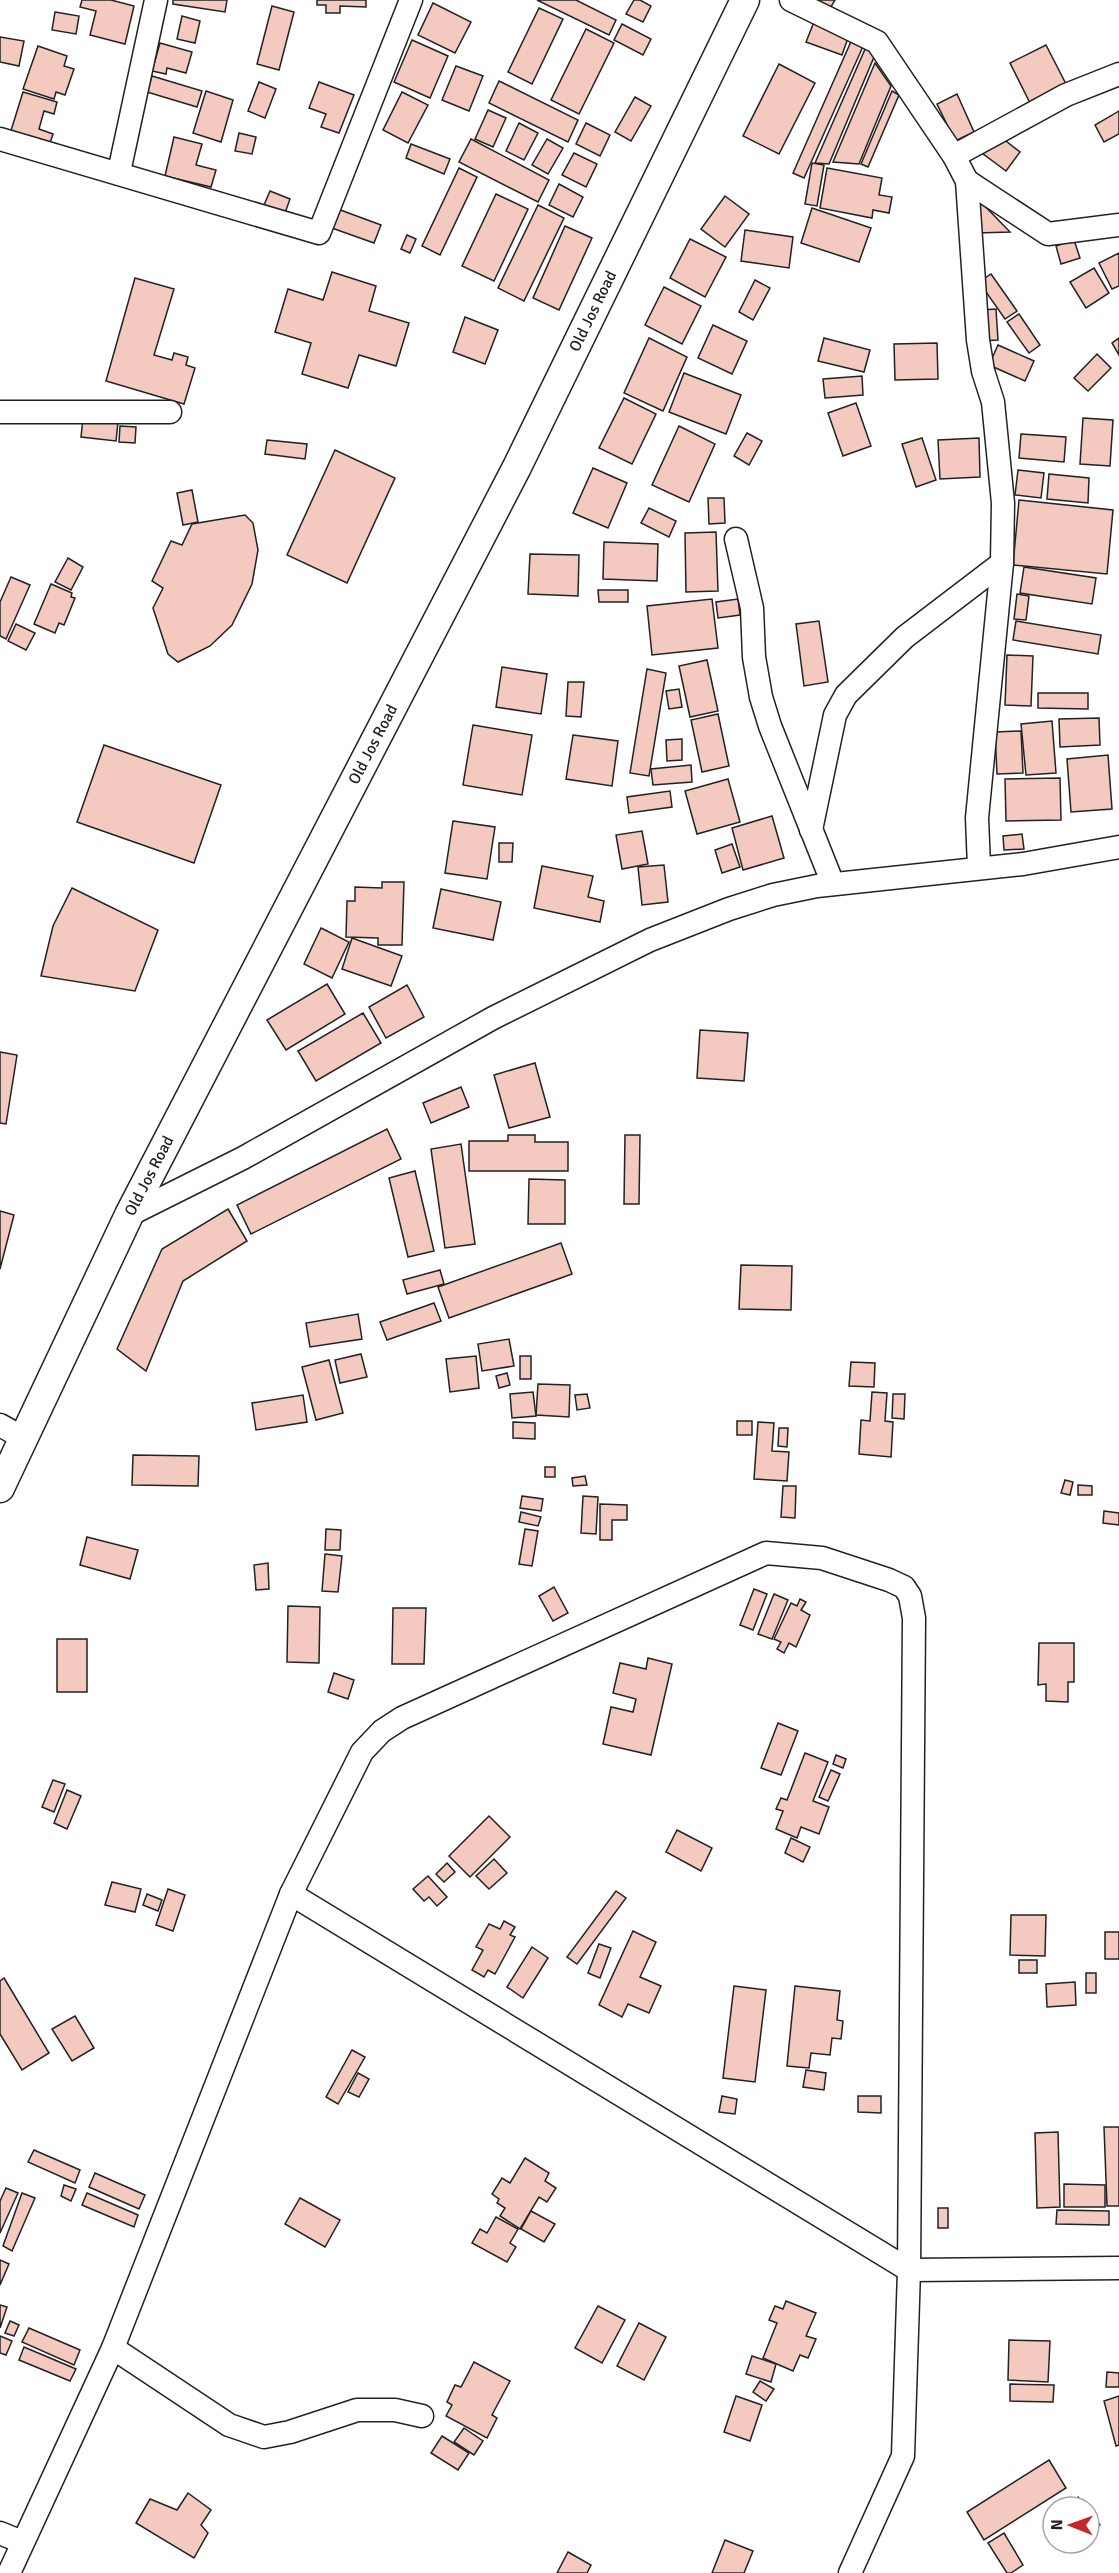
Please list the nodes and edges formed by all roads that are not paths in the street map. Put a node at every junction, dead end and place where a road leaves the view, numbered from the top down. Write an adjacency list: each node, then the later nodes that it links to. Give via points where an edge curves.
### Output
1 (156, 0): 8 (street)
2 (411, 0): 8 (street, via 319,233)
3 (745, 0): 19 (main road, Old Jos Road, via 511,478)
4 (791, 0): 7 (street, via 877,42)
5 (1119, 75): 7 (street, via 1066,95)
6 (0, 139): 8 (street)
7 (954, 156): 9 (street)
8 (118, 172)
9 (967, 181): 10 (street, via 1048,234); 14 (street, via 978,340 993,402 1001,464)
10 (1119, 225)
11 (0, 412): 12 (street)
12 (170, 412)
13 (736, 539): 15 (street, via 752,608 761,697)
14 (1002, 563): 15 (street, via 905,637 846,694 835,715); 17 (street, via 977,818)
15 (811, 830): 18 (street)
16 (1119, 847): 17 (street, via 1023,864)
17 (980, 867): 18 (street)
18 (833, 884): 19 (street, via 773,895 650,940 493,1018 243,1158)
19 (129, 1215): 20 (main road, Old Jos Road)
20 (12, 1432): 21 (main road, Old Jos Road)
21 (0, 1488)
22 (291, 1894): 24 (street); 24 (street, via 362,1752 382,1731 402,1718 766,1553 822,1558 904,1587 913,1605 915,1640); 25 (street)
23 (1119, 2268): 24 (street)
24 (909, 2270): 30 (street, via 903,2456)
25 (113, 2348): 26 (street, via 229,2425 264,2437 357,2410 395,2410); 28 (street)
26 (422, 2416)
27 (0, 2533): 28 (street)
28 (22, 2542): 29 (street)
29 (9, 2573)
30 (850, 2573)

